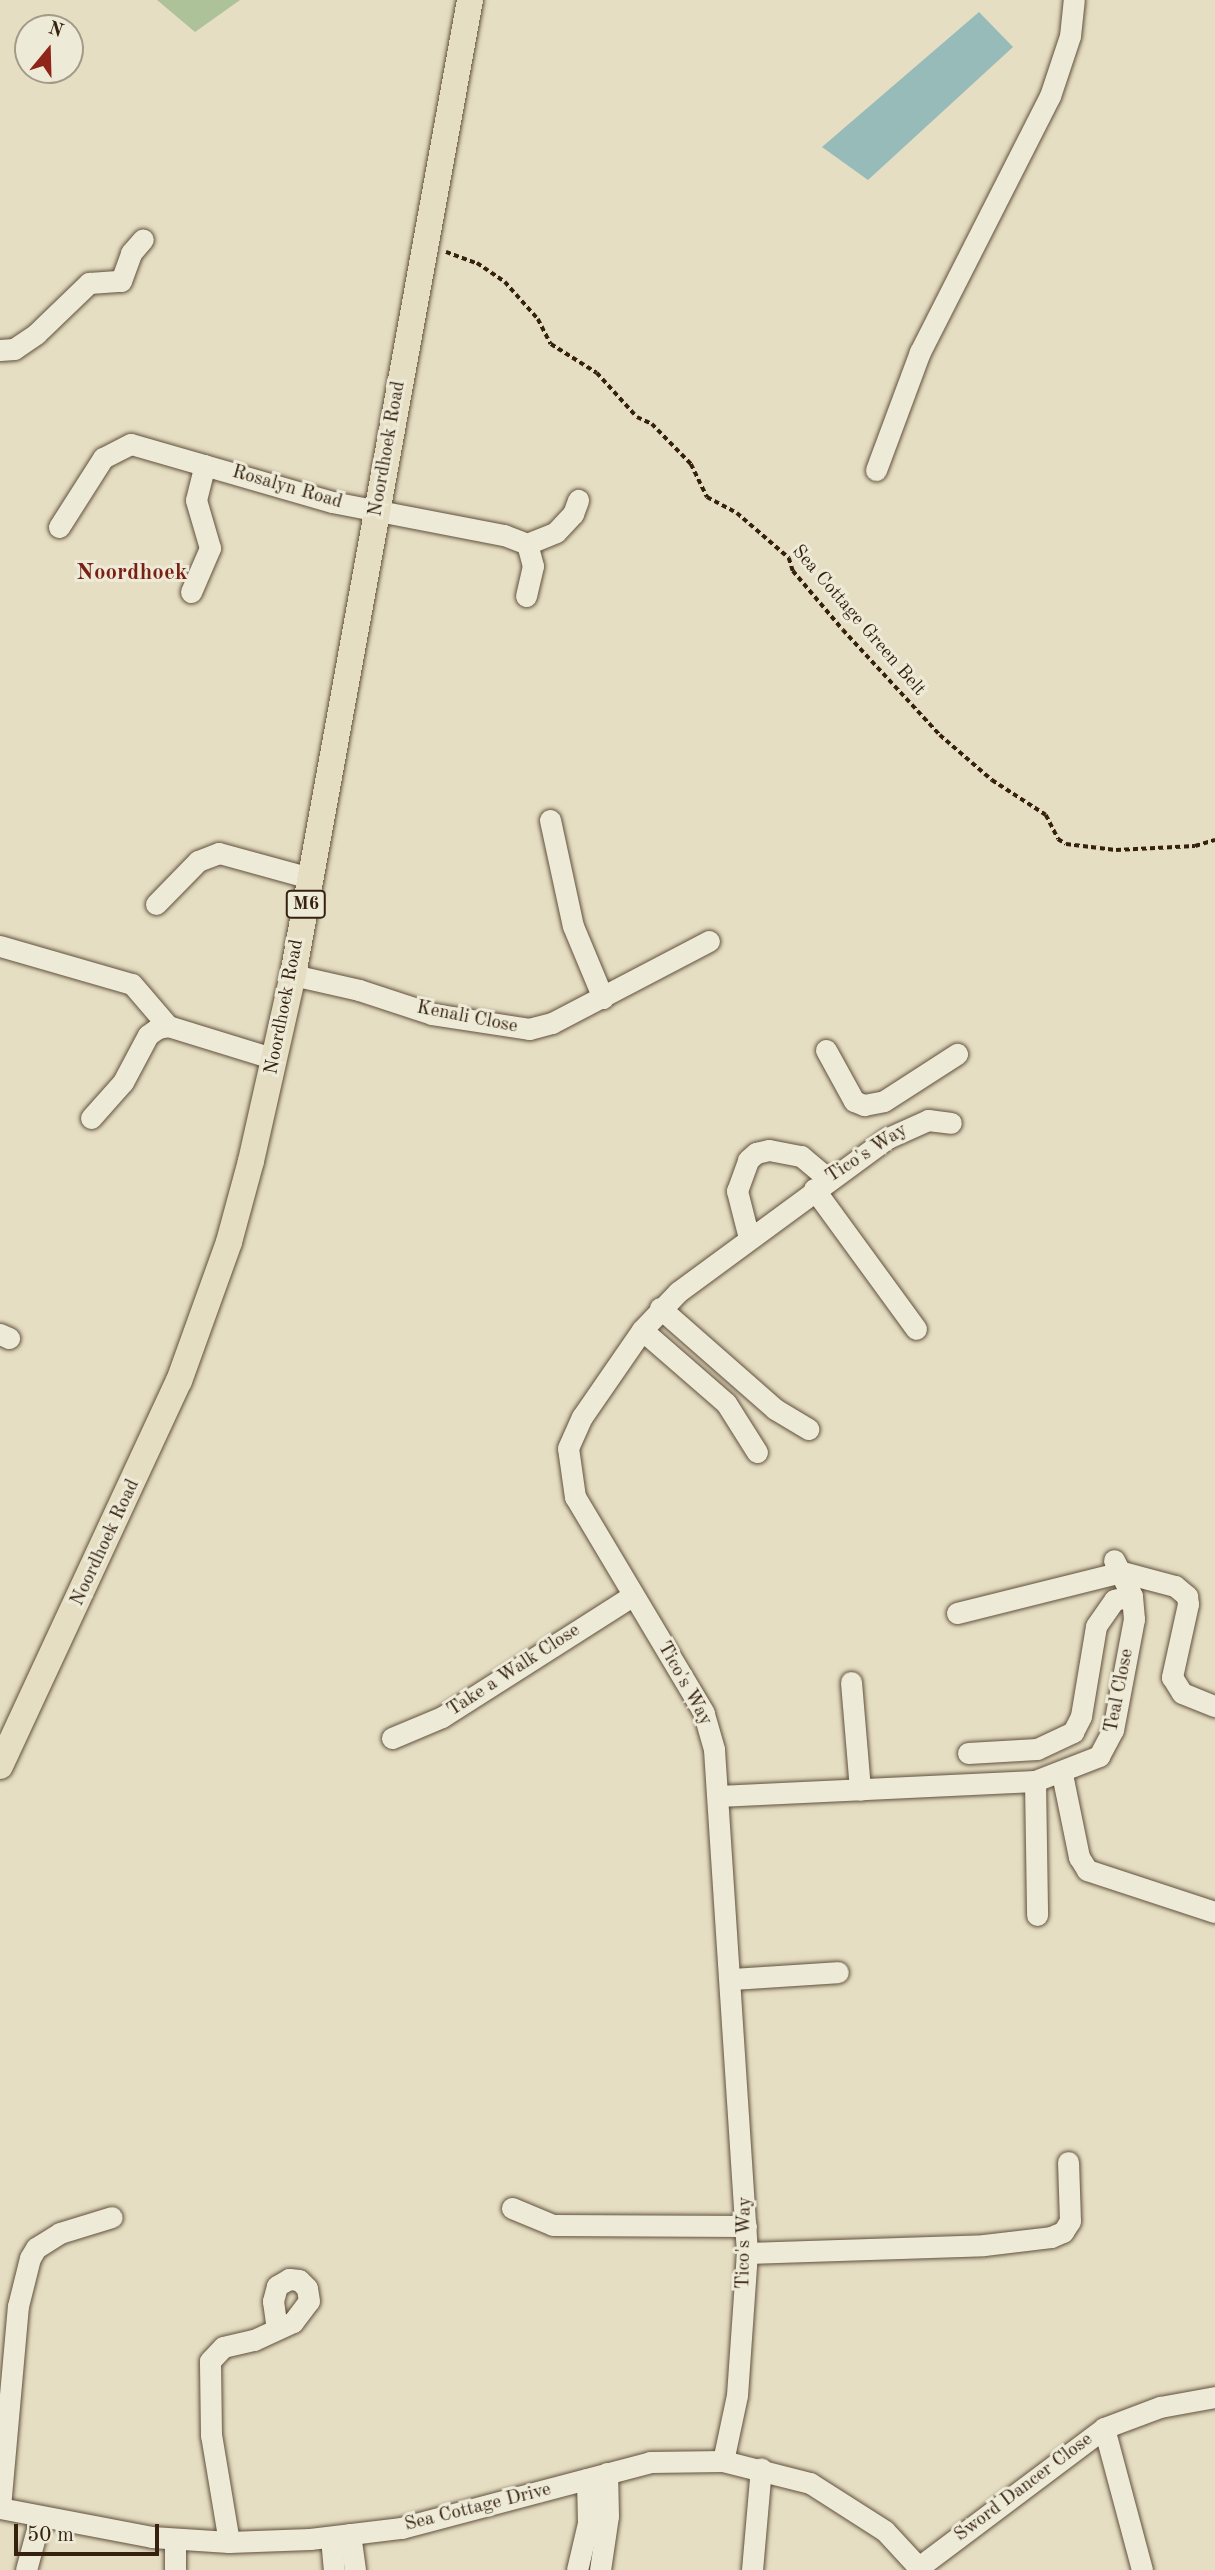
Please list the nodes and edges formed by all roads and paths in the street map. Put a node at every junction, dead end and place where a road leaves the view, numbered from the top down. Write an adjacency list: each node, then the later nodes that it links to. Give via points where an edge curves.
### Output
1 (470, 0): 4 (main road, Noordhoek Road / M6)
2 (1074, 0): 7 (street, via 1070,36 1050,96 920,352)
3 (143, 239): 5 (street, via 131,253 121,281 89,283 36,334 14,349)
4 (425, 247): 9 (main road, Noordhoek Road / M6); 15 (path, Sea Cottage Green Belt, via 461,256 505,282 538,318 551,344 597,373 637,417 652,424 691,464 707,497 737,513 789,558 793,571 940,735 992,780 1046,815 1058,839 1116,850 1195,846)
5 (0, 350)
6 (205, 465): 9 (street, Rosalyn Road); 10 (street, Rosalyn Road, via 141,445 121,445 103,458); 12 (street, via 196,495 211,548)
7 (876, 470)
8 (578, 500): 11 (street, via 573,514 556,532)
9 (377, 513): 11 (street, Rosalyn Road); 16 (main road, Noordhoek Road / M6)
10 (59, 527)
11 (527, 544): 13 (street, via 533,566)
12 (191, 592)
13 (526, 596)
14 (550, 820): 21 (street, via 573,926)
15 (1215, 840)
16 (310, 878): 17 (street, via 219,853 198,861); 20 (main road, Noordhoek Road / M6)
17 (156, 904)
18 (709, 941): 21 (street, Kenali Close)
19 (0, 946): 22 (street, via 132,984)
20 (293, 975): 21 (street, Kenali Close, via 432,1014 514,1030 542,1027); 25 (main road, Noordhoek Road / M6)
21 (603, 998)
22 (168, 1026): 25 (street); 27 (street, via 148,1035 123,1082)
23 (826, 1050): 26 (street, via 854,1101 872,1106)
24 (957, 1054): 26 (street)
25 (275, 1059): 45 (main road, Noordhoek Road / M6, via 229,1242 178,1381)
26 (884, 1101): 29 (street)
27 (91, 1118)
28 (951, 1123): 29 (street, Tico's Way, via 928,1120)
29 (901, 1131): 30 (street, Tico's Way)
30 (821, 1184): 31 (street, Tico's Way); 31 (street, via 801,1156 769,1150 756,1153 748,1160 737,1191); 33 (street)
31 (750, 1238): 32 (street, Tico's Way)
32 (660, 1308): 34 (street, Tico's Way); 35 (street, via 775,1409)
33 (916, 1329)
34 (642, 1330): 36 (street, via 726,1403); 38 (street, Tico's Way, via 573,1434 567,1463 575,1497)
35 (808, 1429)
36 (757, 1452)
37 (1118, 1566): 39 (street, Teal Close); 40 (street); 42 (street, via 1175,1586 1187,1596 1172,1678 1182,1693)
38 (632, 1596): 43 (street, Take a Walk Close, via 442,1717); 49 (street, Tico's Way, via 704,1713)
39 (1132, 1597): 44 (street, via 1114,1600 1096,1626 1081,1716 1073,1732 1037,1749); 46 (street, Teal Close, via 1134,1619 1109,1743 1099,1756)
40 (957, 1613)
41 (851, 1682): 48 (street)
42 (1215, 1706)
43 (392, 1738)
44 (968, 1753)
45 (0, 1766)
46 (1062, 1774): 47 (street, Teal Close); 50 (street, via 1079,1857 1087,1870)
47 (1035, 1781): 48 (street, Teal Close); 51 (street)
48 (860, 1790): 49 (street, Teal Close)
49 (718, 1796): 53 (street, Tico's Way)
50 (1215, 1912)
51 (1037, 1915)
52 (838, 1972): 53 (street)
53 (731, 1979): 57 (street, Tico's Way)
54 (1068, 2162): 58 (street, via 1070,2221 1063,2232 1051,2237 985,2245)
55 (512, 2208): 57 (street, via 553,2225)
56 (112, 2217): 65 (street, via 60,2233 36,2248 30,2258 18,2306)
57 (747, 2226): 58 (street, Tico's Way)
58 (747, 2253): 62 (street, Tico's Way, via 737,2395)
59 (277, 2328): 69 (street, via 254,2340 223,2347 210,2361 211,2435)
60 (1215, 2397): 61 (street, Sword Dancer Close, via 1160,2407)
61 (1104, 2428): 70 (street, Sword Dancer Close); 78 (street)
62 (723, 2461): 63 (street, Sea Cottage Drive); 64 (street, Sea Cottage Drive, via 650,2462)
63 (761, 2468): 70 (street, Sea Cottage Drive, via 810,2483 852,2507 885,2531); 77 (street)
64 (597, 2476): 67 (street, Sea Cottage Drive, via 482,2509); 75 (street); 76 (street, via 608,2516)
65 (0, 2507): 66 (street, Sea Cottage Drive)
66 (40, 2518): 68 (street, Sea Cottage Drive); 71 (street)
67 (341, 2535): 69 (street, Sea Cottage Drive); 73 (street); 74 (street)
68 (175, 2539): 69 (street, Sea Cottage Drive); 72 (street)
69 (229, 2542)
70 (920, 2568)
71 (26, 2570)
72 (174, 2570)
73 (334, 2570)
74 (355, 2570)
75 (577, 2570)
76 (600, 2570)
77 (752, 2570)
78 (1142, 2570)

